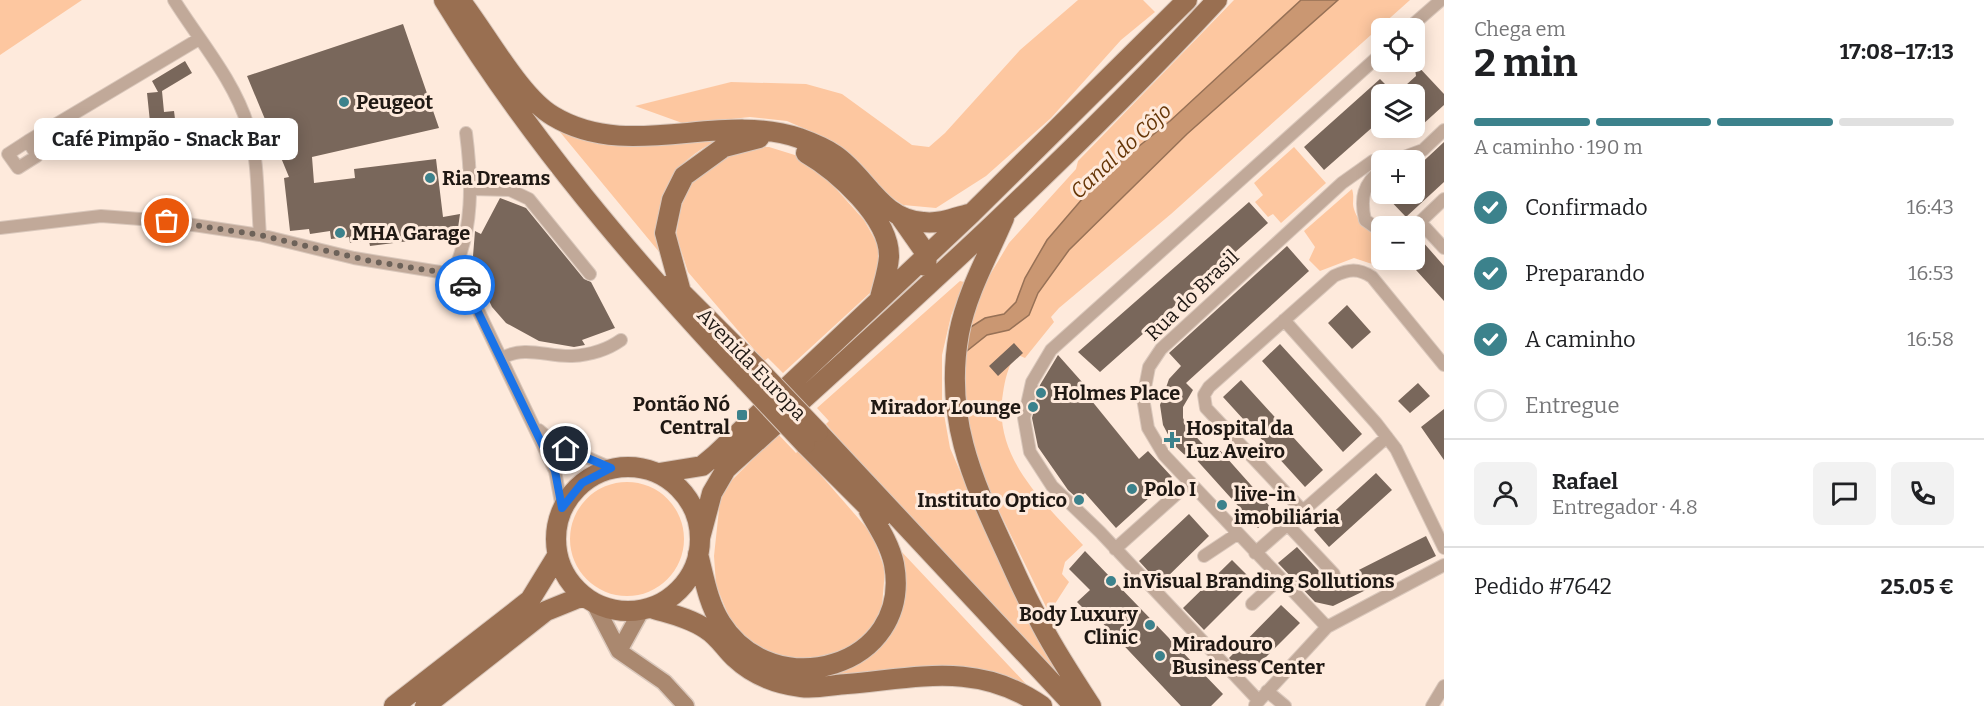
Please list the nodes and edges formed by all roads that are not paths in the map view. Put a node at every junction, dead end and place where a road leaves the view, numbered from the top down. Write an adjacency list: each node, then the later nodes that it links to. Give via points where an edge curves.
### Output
1 (174, 0): 8 (street)
2 (444, 0): 37 (main road, Avenida Europa, via 546,151 636,261)
3 (460, 0): 20 (main road, via 531,100 554,117 583,130 608,135 765,129 799,138 836,155 882,205); 30 (main road, Avenida Europa, via 555,143 644,253)
4 (1187, 0): 19 (main road)
5 (1217, 0): 18 (main road)
6 (1441, 0): 7 (street)
7 (1420, 18)
8 (199, 39): 12 (street); 25 (street, via 236,94 248,126)
9 (1371, 63): 51 (street, via 1052,350 1032,382 1024,418 1030,452 1052,486)
10 (1444, 130): 13 (street)
11 (466, 133): 16 (street)
12 (28, 141)
13 (1423, 150)
14 (1371, 162): 43 (street, Rua do Brasil, via 1342,183 1177,333 1149,367 1143,398 1148,428 1164,455)
15 (1371, 178): 22 (street, via 1361,202 1365,220)
16 (471, 189): 28 (street, via 466,233); 29 (street, via 510,190 529,199)
17 (1444, 199): 21 (street)
18 (1006, 212): 32 (main road); 71 (main road, via 974,282 960,331 954,376 962,447 976,489 1039,621)
19 (972, 213): 20 (main road, via 922,222); 27 (main road)
20 (899, 215): 27 (main road)
21 (1425, 217)
22 (1371, 224)
23 (0, 228): 25 (street, via 101,216)
24 (1425, 231): 26 (street)
25 (260, 235): 28 (street, via 354,258)
26 (1444, 248)
27 (927, 255): 31 (main road); 32 (main road, via 926,271)
28 (452, 274): 35 (street, via 467,287)
29 (590, 274)
30 (681, 292): 31 (main road, via 665,233 672,200 684,176 724,147 760,138 790,144 823,162 855,192 885,232 889,257); 37 (main road, Avenida Europa)
31 (880, 298): 42 (main road, via 702,466)
32 (908, 303): 49 (main road, via 726,469 712,493)
33 (1284, 320): 36 (street, via 1334,276 1361,270 1372,277); 39 (street); 46 (street, via 1209,387 1204,402)
34 (621, 340): 35 (street, via 594,353 570,356 533,350)
35 (502, 358): 38 (street)
36 (1444, 365)
37 (751, 374): 40 (main road, Avenida Europa, bridge)
38 (536, 428): 41 (street, via 554,443); 44 (street, via 555,471)
39 (1387, 437): 46 (street); 50 (street)
40 (811, 438): 45 (main road, Avenida Europa); 70 (main road, Avenida Europa)
41 (611, 468): 42 (main road, via 627,466); 44 (main road, via 582,483)
42 (659, 473): 49 (main road, via 684,493 695,514)
43 (1190, 482): 48 (street, Rua do Brasil); 51 (street)
44 (562, 508): 53 (main road, via 557,524)
45 (870, 511): 49 (main road, via 894,564 892,606 864,651 844,664 820,671 794,672 769,664 734,639 713,609); 69 (main road, Avenida Europa, via 900,535)
46 (1303, 511): 47 (street)
47 (1287, 524): 52 (street); 56 (street)
48 (1237, 534): 52 (street, Rua do Brasil); 54 (street)
49 (699, 546): 60 (main road, via 685,584)
50 (1444, 548)
51 (1115, 549): 64 (street)
52 (1255, 553): 57 (street, Rua do Brasil)
53 (557, 556): 58 (main road, via 563,571); 65 (main road, via 530,600)
54 (1204, 556)
55 (1444, 566): 61 (street)
56 (1334, 573)
57 (1279, 579): 59 (street); 61 (street, Rua do Brasil)
58 (588, 600): 60 (main road, via 610,609); 62 (street); 66 (main road, via 546,611)
59 (1252, 604)
60 (646, 609): 62 (street); 68 (main road, via 694,621 754,672 776,682 803,687 951,674 996,683)
61 (1327, 627): 64 (street)
62 (619, 651): 67 (street, via 664,682)
63 (1444, 686): 73 (street)
64 (1260, 699): 72 (street)
65 (394, 706)
66 (425, 706)
67 (686, 706)
68 (1042, 706)
69 (1058, 706)
70 (1074, 706)
71 (1091, 706)
72 (1285, 706)
73 (1432, 706)

